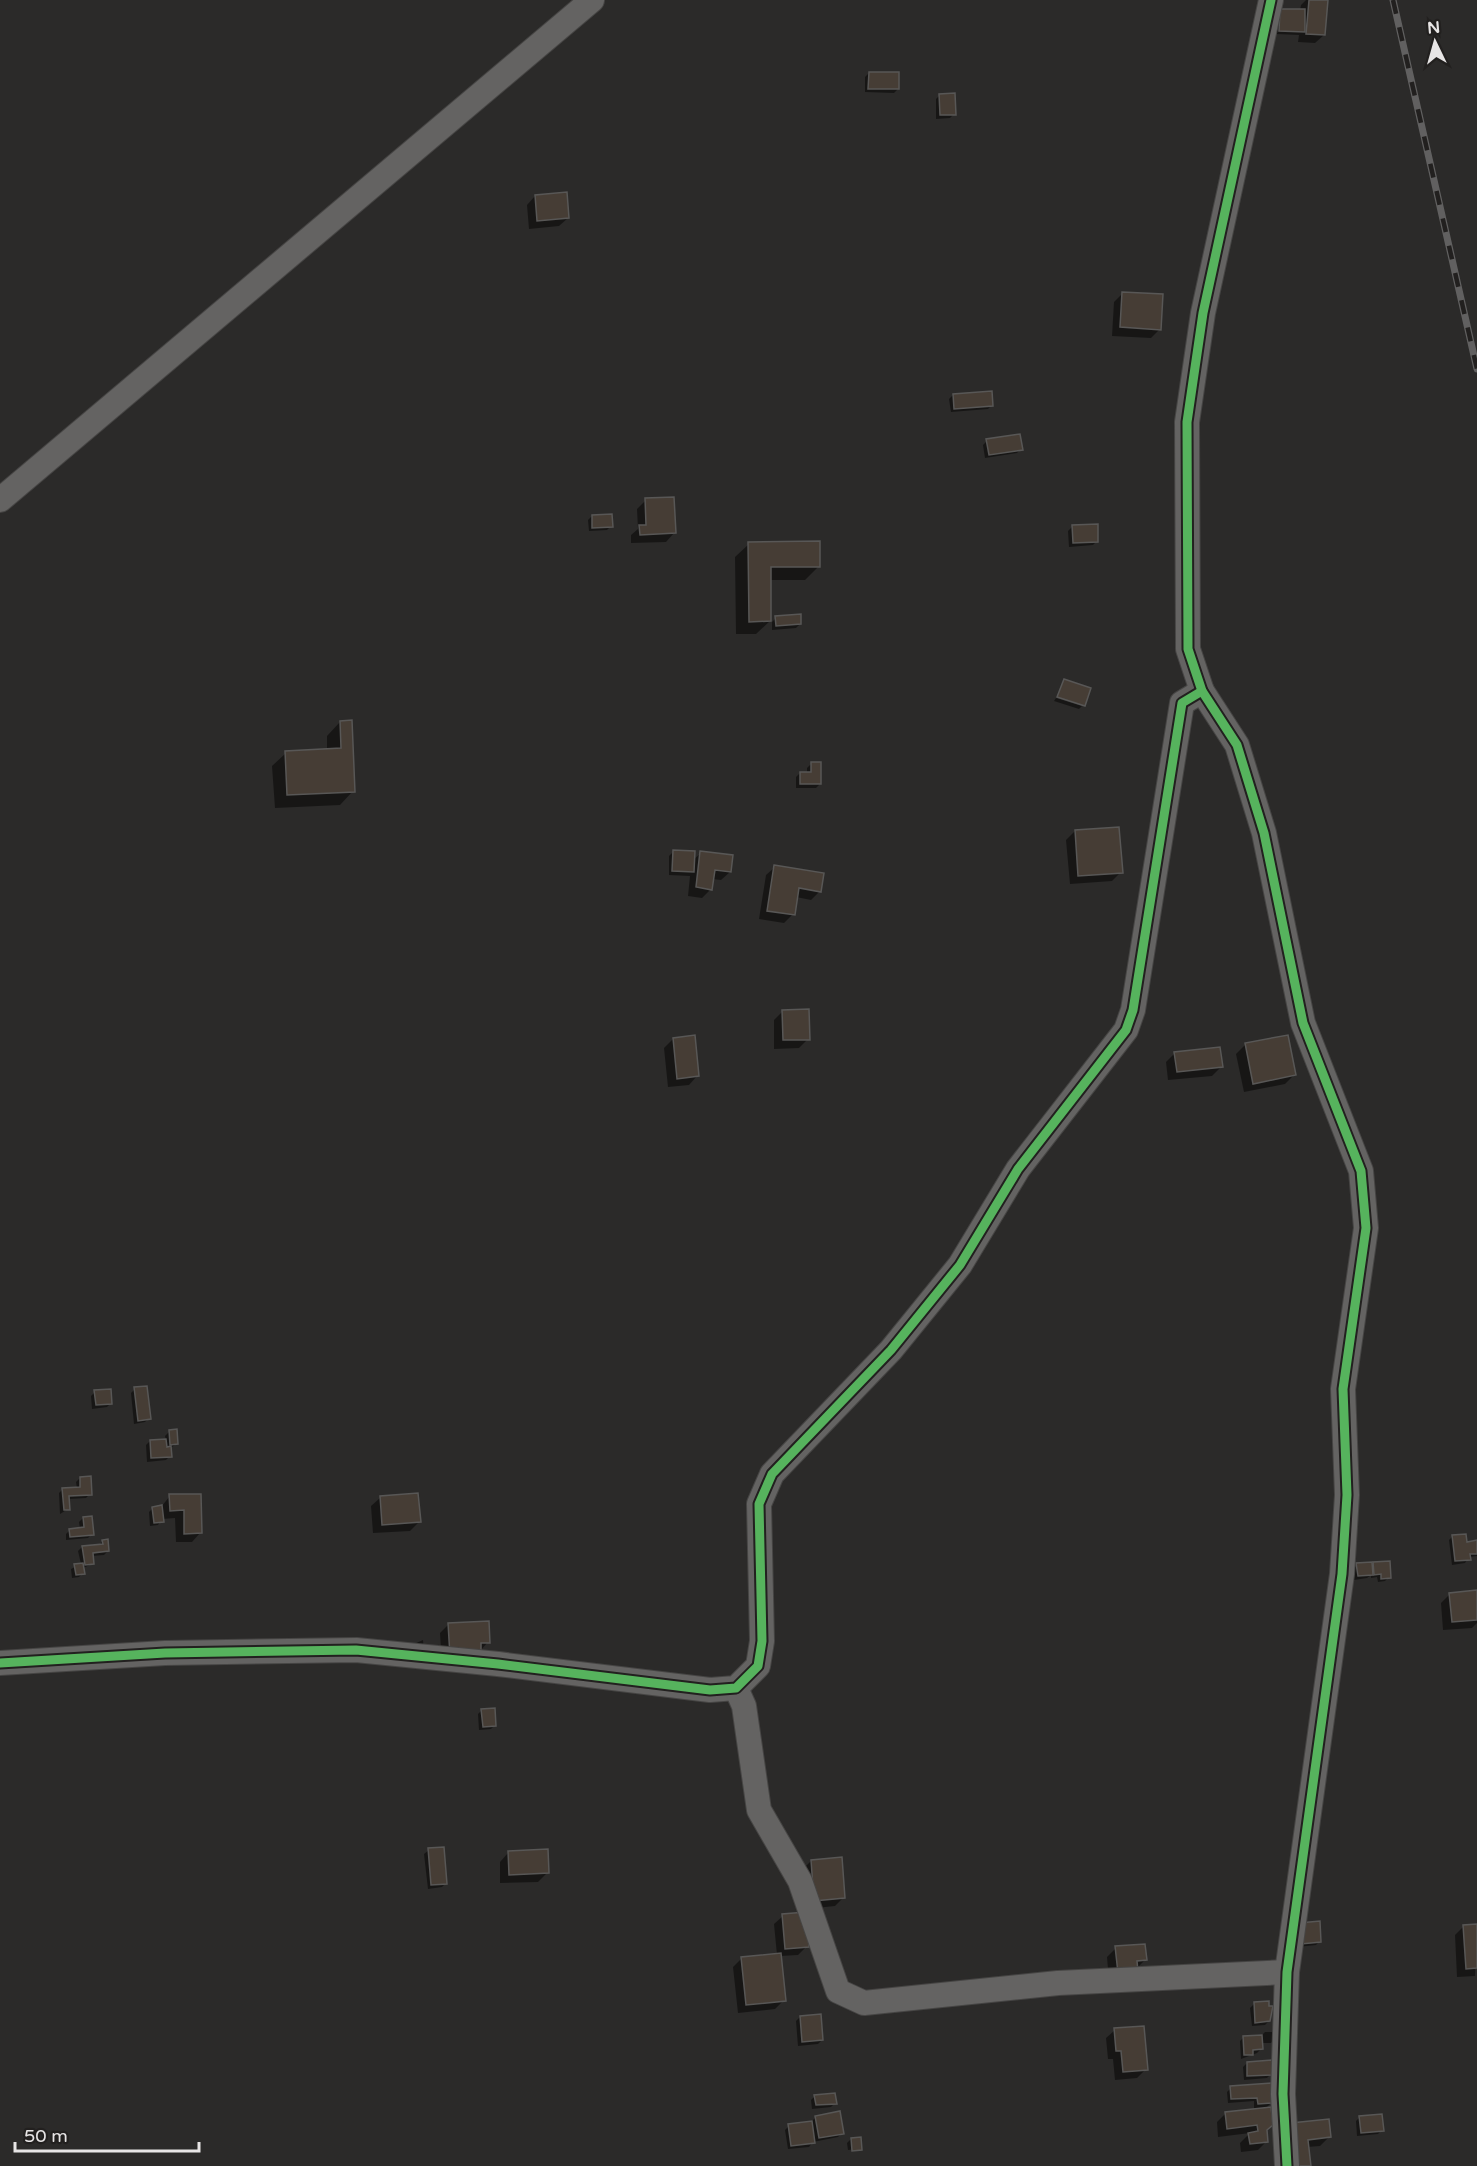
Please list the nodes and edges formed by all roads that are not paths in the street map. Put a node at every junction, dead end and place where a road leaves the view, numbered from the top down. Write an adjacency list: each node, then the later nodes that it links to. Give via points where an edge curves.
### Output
1 (592, 0): 3 (street)
2 (1271, 0): 4 (street, via 1203,313 1186,422 1188,649)
3 (0, 500)
4 (1202, 691): 6 (street, via 1182,703 1133,1010 1126,1030 1018,1168 960,1265 891,1350 772,1474 759,1504 762,1641 758,1666); 7 (street, via 1237,745 1264,833 1303,1023 1361,1171 1366,1228 1343,1389 1347,1495 1342,1574)
5 (0, 1663): 6 (street, via 165,1653 356,1650 710,1690)
6 (736, 1688): 7 (street, via 744,1706 759,1810 800,1881 838,1991 864,2003 1058,1983)
7 (1287, 1972): 8 (street, via 1283,2094)
8 (1287, 2166)

